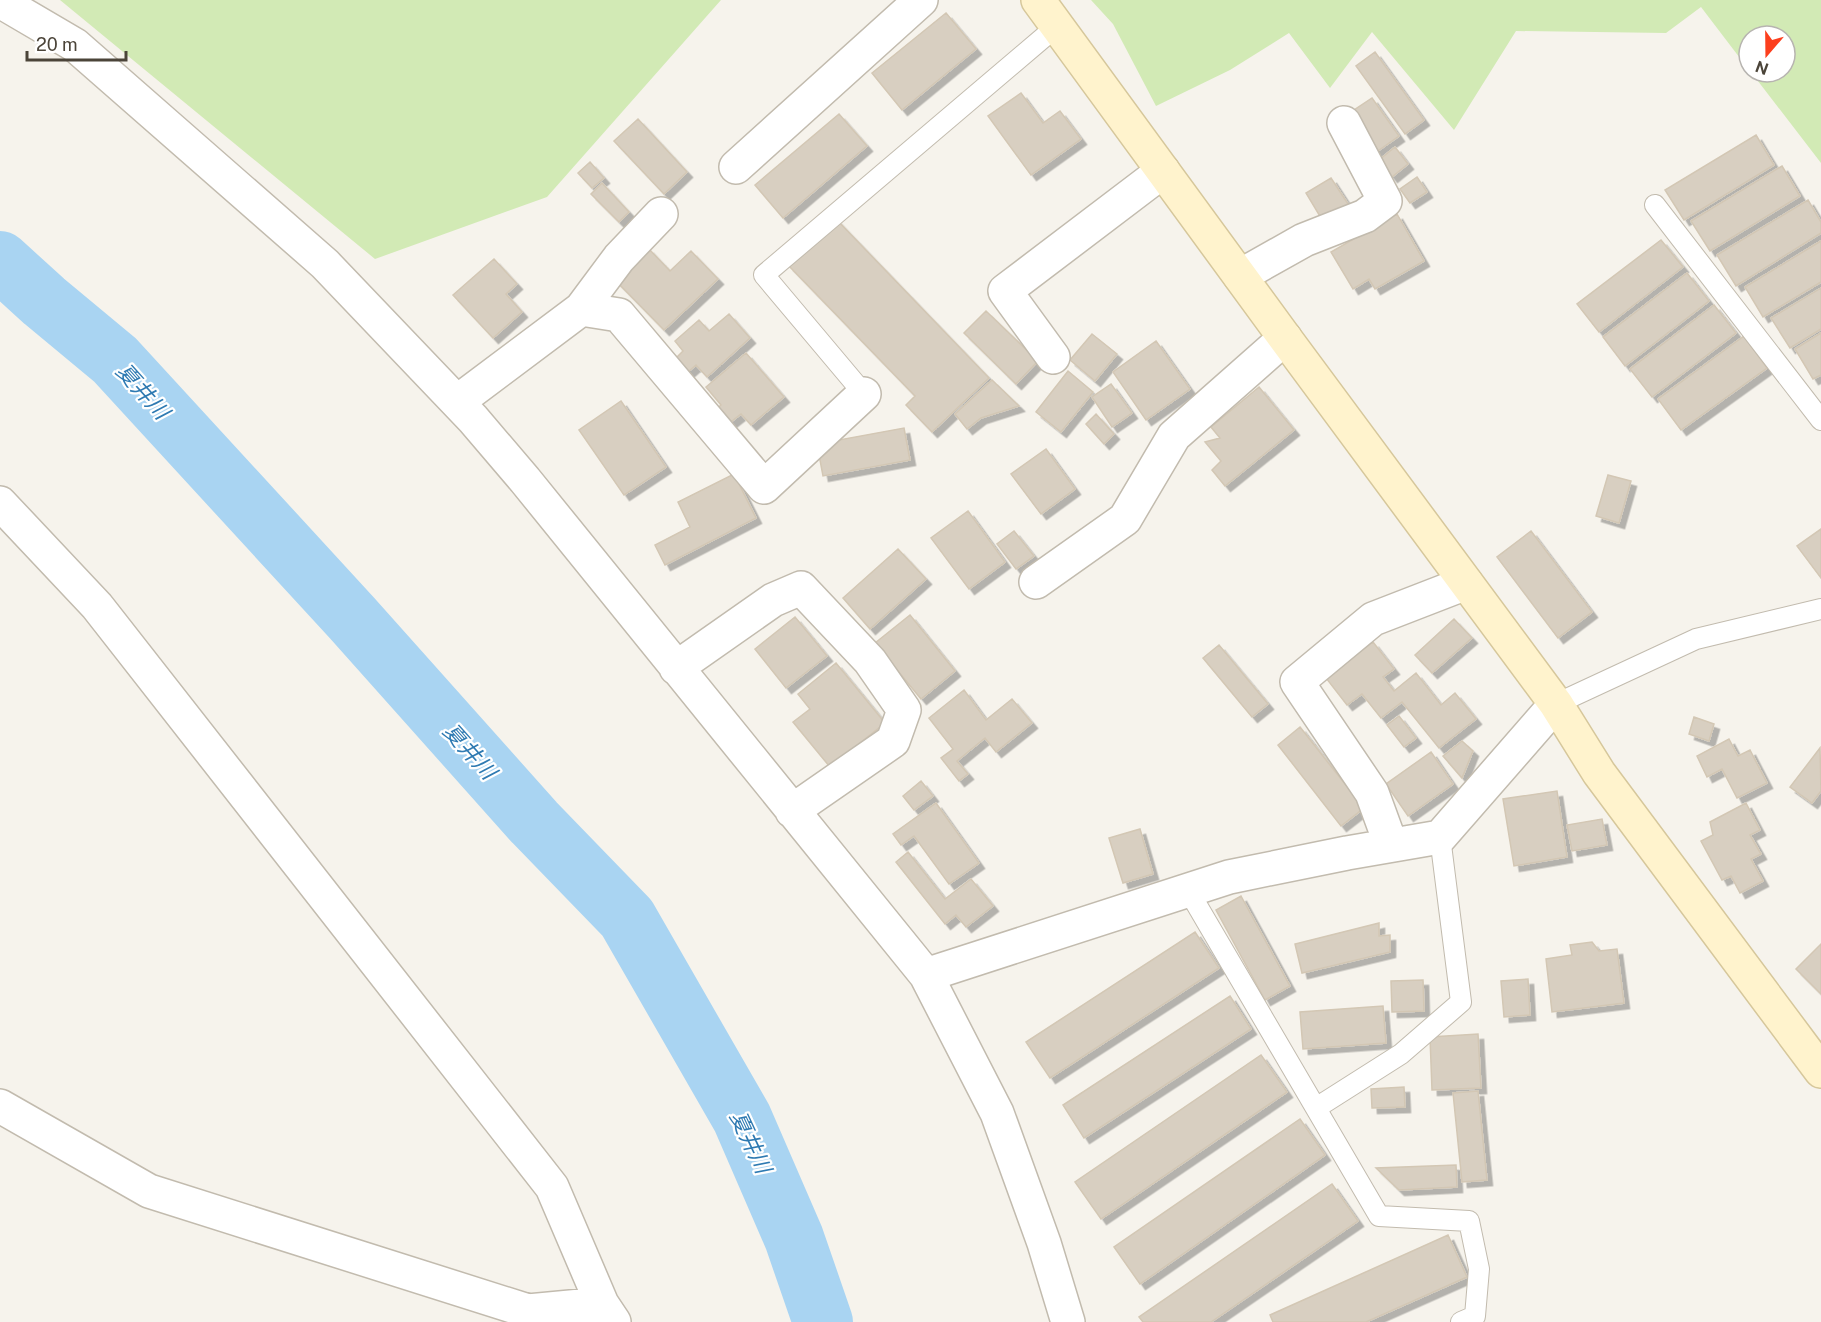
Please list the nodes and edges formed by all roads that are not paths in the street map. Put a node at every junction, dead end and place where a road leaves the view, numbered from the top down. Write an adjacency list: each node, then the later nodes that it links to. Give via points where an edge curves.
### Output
1 (921, 0): 6 (street)
2 (1038, 0): 4 (street)
3 (0, 1): 15 (street, via 75,45 326,264)
4 (1057, 26): 7 (street); 14 (lane, via 764,275)
5 (1344, 123): 10 (street, via 1385,201 1365,216 1304,240)
6 (736, 167)
7 (1163, 171): 10 (street); 13 (street, via 1005,291)
8 (1655, 205): 16 (lane)
9 (661, 214): 11 (street, via 619,258)
10 (1239, 276): 12 (street)
11 (581, 309): 14 (street, via 619,315 764,487); 15 (street)
12 (1285, 338): 18 (street, via 1174,436 1125,519); 19 (street)
13 (1053, 357)
14 (864, 394)
15 (457, 402): 21 (street)
16 (1821, 420)
17 (0, 503): 31 (street, via 97,606 552,1187)
18 (1036, 582)
19 (1466, 583): 22 (street); 25 (street, via 1373,619 1297,682 1372,793)
20 (1821, 609): 22 (lane, via 1696,639)
21 (676, 668): 23 (street); 23 (street, via 773,600 801,588 870,661 904,710 893,741)
22 (1556, 704): 24 (street); 28 (street, via 1599,773)
23 (792, 811): 27 (street)
24 (1440, 837): 25 (street); 30 (lane, via 1461,1002 1401,1054)
25 (1391, 845): 26 (street, via 1229,877)
26 (1188, 890): 27 (street); 30 (lane)
27 (926, 975): 33 (street, via 998,1113)
28 (1820, 1066)
29 (0, 1106): 32 (street, via 149,1191 528,1311)
30 (1316, 1108): 34 (lane, via 1379,1216 1469,1221 1479,1269 1475,1316)
31 (608, 1313): 32 (street)
32 (567, 1315)
33 (1068, 1322)
34 (1461, 1322)

